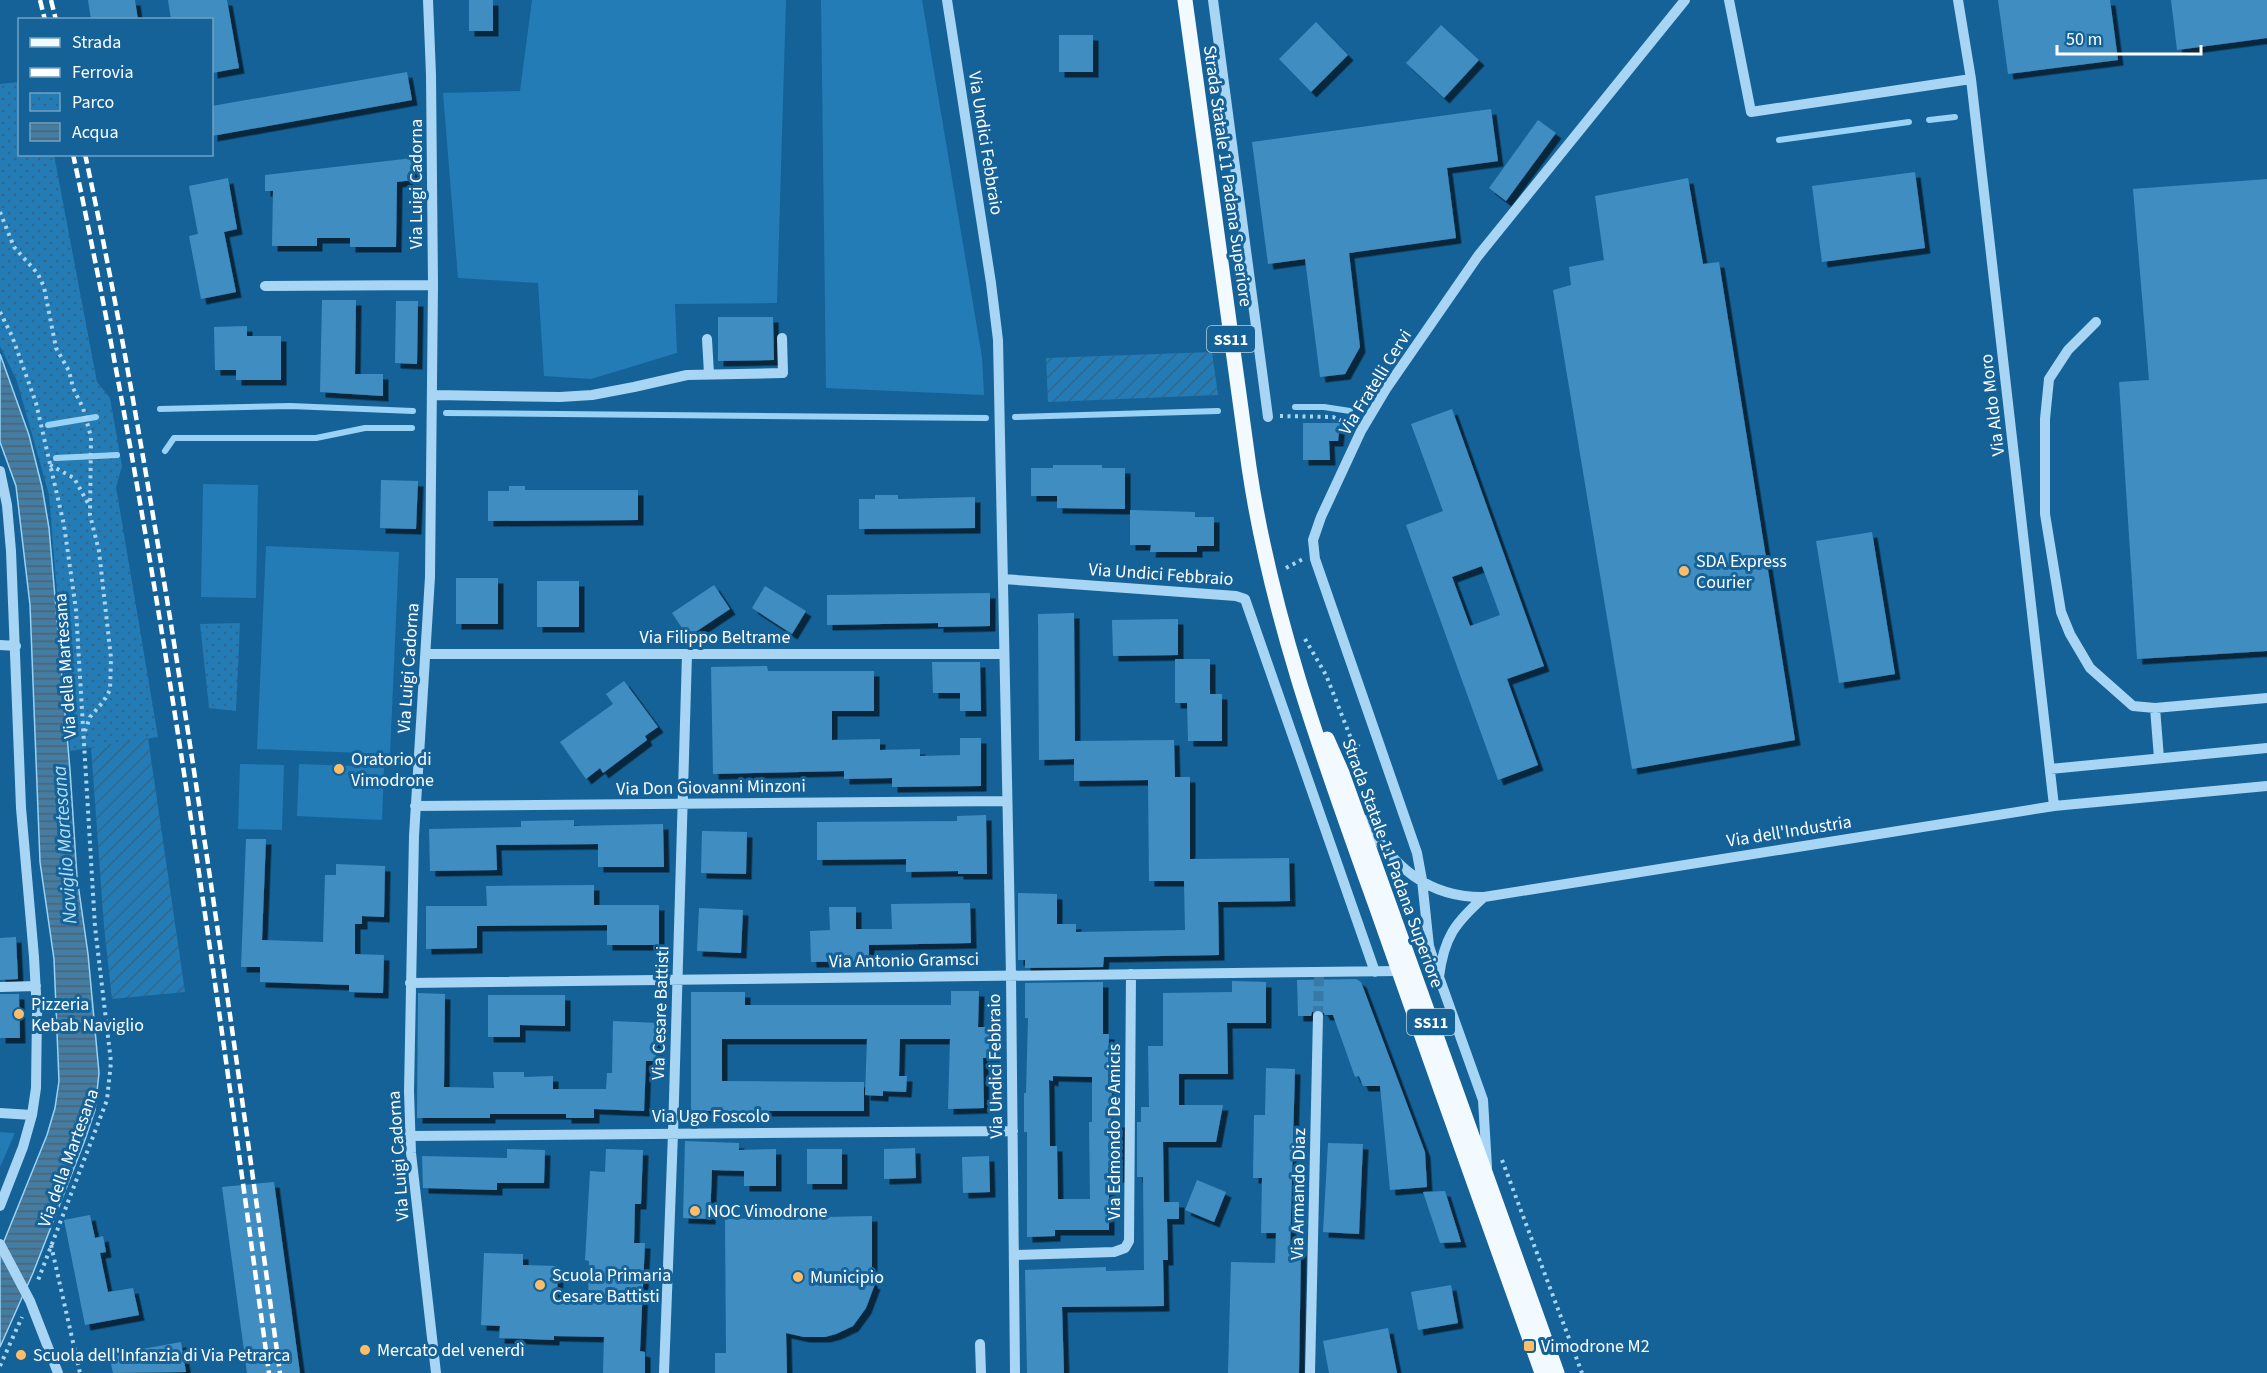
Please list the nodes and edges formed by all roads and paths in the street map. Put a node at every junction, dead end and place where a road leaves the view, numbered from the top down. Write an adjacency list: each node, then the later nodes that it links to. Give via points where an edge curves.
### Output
1 (428, 0): 10 (street, Via Luigi Cadorna)
2 (947, 0): 25 (street, Via Undici Febbraio, via 997,327)
3 (1185, 0): 32 (main road, Strada Statale 11 Padana Superiore / SS11, via 1252,488 1272,591)
4 (1213, 0): 18 (street)
5 (1685, 0): 19 (street, Via Fratelli Cervi, via 1478,256)
6 (1729, 0): 8 (street, via 1751,112)
7 (1958, 0): 8 (street, Via Aldo Moro)
8 (1971, 79): 39 (street, Via Aldo Moro)
9 (0, 212): 22 (path, via 14,247 44,287 56,348 69,371 90,429)
10 (433, 285): 11 (street); 17 (street, Via Luigi Cadorna)
11 (265, 286)
12 (0, 312): 20 (path, Via della Martesana, via 36,403)
13 (2097, 322): 34 (street, via 2067,350 2049,379 2044,514 2061,612 2070,634 2090,668 2133,706)
14 (782, 338): 16 (street, via 783,373)
15 (707, 339): 16 (street)
16 (709, 374): 17 (street, via 560,397)
17 (433, 395): 29 (street, Via Luigi Cadorna)
18 (1268, 417): 19 (path, via 1333,417)
19 (1361, 431): 23 (street, Via Fratelli Cervi, via 1317,528)
20 (50, 465): 22 (path, via 74,478); 35 (path, Via della Martesana, via 64,525 76,610)
21 (0, 471): 28 (street, via 9,523)
22 (89, 506): 35 (path, via 99,551 111,658 110,690 90,717)
23 (1314, 552): 24 (path); 46 (street, Via Fratelli Cervi, via 1417,853)
24 (1282, 570)
25 (1003, 579): 31 (street, Via Undici Febbraio); 49 (street, Via Undici Febbraio, via 1245,599)
26 (1304, 636): 36 (path, via 1326,675 1352,741)
27 (0, 645): 28 (street)
28 (15, 646): 55 (street, via 21,808)
29 (427, 654): 30 (street, Via Filippo Beltrame); 44 (street, Via Luigi Cadorna)
30 (687, 654): 31 (street, Via Filippo Beltrame); 42 (street, Via Cesare Battisti)
31 (1004, 654): 41 (street, Via Undici Febbraio)
32 (1298, 674): 43 (main road, Strada Statale 11 Padana Superiore / SS11); 48 (main road, Strada Statale 11 Padana Superiore / SS11)
33 (2267, 698): 34 (street)
34 (2156, 708): 38 (street)
35 (84, 735): 67 (path, Via della Martesana, via 96,927 111,1062 107,1100)
36 (1362, 747)
37 (2267, 748): 38 (street)
38 (2159, 758): 39 (street)
39 (2050, 769): 45 (street, Via Aldo Moro)
40 (2267, 786): 45 (street, Via dell'Industria)
41 (1007, 801): 42 (street, Via Don Giovanni Minzoni); 51 (street, Via Undici Febbraio)
42 (683, 804): 44 (street, Via Don Giovanni Minzoni); 53 (street, Via Cesare Battisti)
43 (1353, 805): 46 (street, Via dell'Industria, via 1394,860); 64 (main road, Strada Statale 11 Padana Superiore / SS11)
44 (415, 806): 54 (street, Via Luigi Cadorna)
45 (2054, 806): 47 (street, Via dell'Industria)
46 (1422, 880): 47 (street, Via dell'Industria, via 1455,896); 52 (street, Via Fratelli Cervi, via 1429,946)
47 (1484, 897): 52 (street, via 1449,936)
48 (1399, 971): 49 (street, Via Antonio Gramsci); 79 (main road, Strada Statale 11 Padana Superiore / SS11)
49 (1375, 972): 50 (street, Via Antonio Gramsci)
50 (1131, 974): 51 (street, Via Antonio Gramsci); 68 (street, Via Edmondo De Amicis, via 1129,1241 1122,1250 1109,1253)
51 (1011, 975): 53 (street, Via Antonio Gramsci); 60 (street, Via Undici Febbraio)
52 (1439, 977): 64 (street, Via Fratelli Cervi, via 1481,1092)
53 (678, 979): 54 (street, Via Antonio Gramsci); 61 (street, Via Cesare Battisti)
54 (410, 983): 62 (street, Via Luigi Cadorna)
55 (36, 986): 56 (street); 59 (street, via 36,1088)
56 (0, 987)
57 (1318, 1016): 78 (street, Via Armando Diaz)
58 (0, 1113): 59 (street)
59 (32, 1115): 65 (street)
60 (1012, 1131): 61 (street, Via Ugo Foscolo); 68 (street, Via Undici Febbraio)
61 (674, 1133): 62 (street, Via Ugo Foscolo); 75 (street, Via Cesare Battisti)
62 (409, 1136): 74 (street, Via Luigi Cadorna)
63 (1501, 1156): 81 (path)
64 (1488, 1180): 80 (main road, Strada Statale 11 Padana Superiore / SS11)
65 (0, 1206)
66 (0, 1244): 69 (street)
67 (51, 1245): 69 (path, Via della Martesana); 73 (path)
68 (1014, 1255): 77 (street, Via Undici Febbraio)
69 (30, 1301): 71 (path, Via della Martesana); 72 (street)
70 (980, 1344): 76 (street)
71 (0, 1366)
72 (58, 1373)
73 (80, 1373)
74 (436, 1373)
75 (663, 1373)
76 (981, 1373)
77 (1015, 1373)
78 (1310, 1373)
79 (1542, 1373)
80 (1557, 1373)
81 (1582, 1373)

